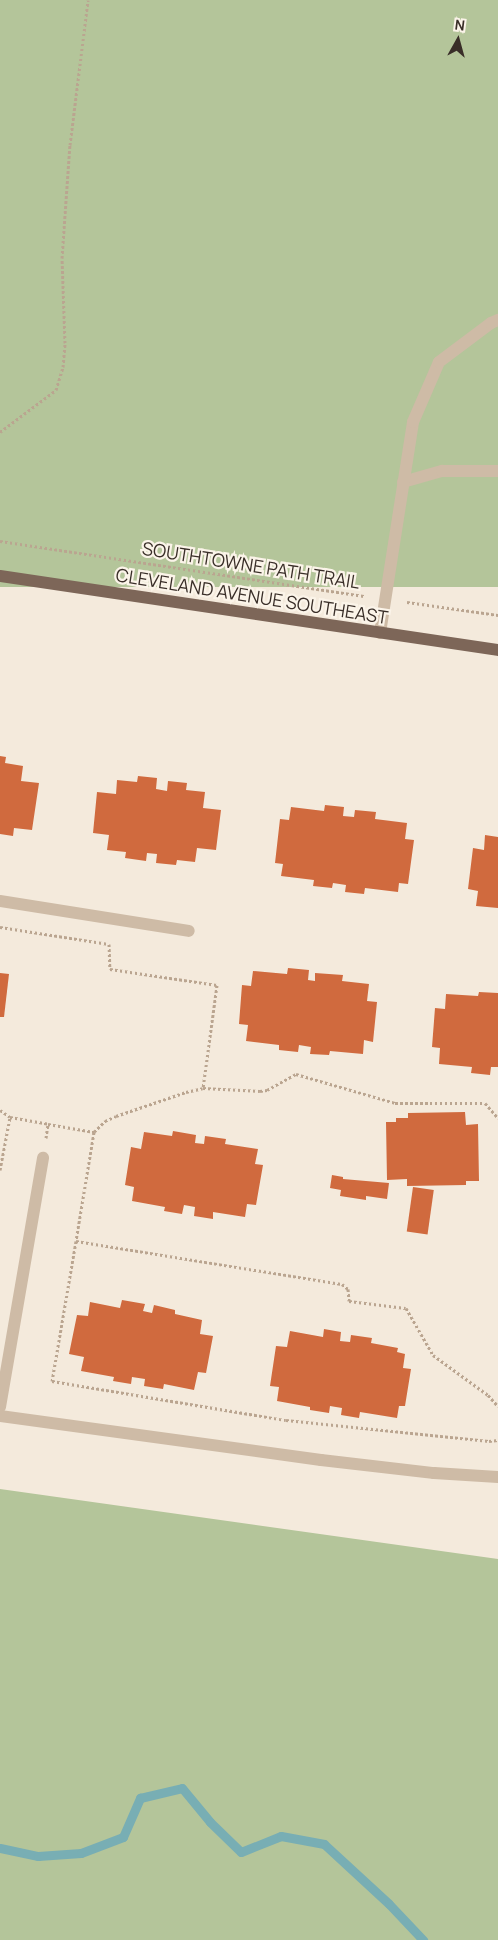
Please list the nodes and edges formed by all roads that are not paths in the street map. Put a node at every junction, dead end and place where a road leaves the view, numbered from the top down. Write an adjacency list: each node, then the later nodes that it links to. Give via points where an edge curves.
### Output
1 (498, 320): 3 (street, via 439,362 413,422)
2 (498, 471): 3 (street, via 442,471)
3 (403, 482): 5 (street)
4 (0, 576): 5 (main road, CLEVELAND AVENUE SOUTHEAST)
5 (380, 633): 6 (main road, CLEVELAND AVENUE SOUTHEAST)
6 (498, 650)
7 (0, 901): 8 (street)
8 (189, 931)
9 (43, 1158): 10 (street)
10 (0, 1407)
11 (0, 1416): 12 (street, via 321,1460)
12 (498, 1477)

